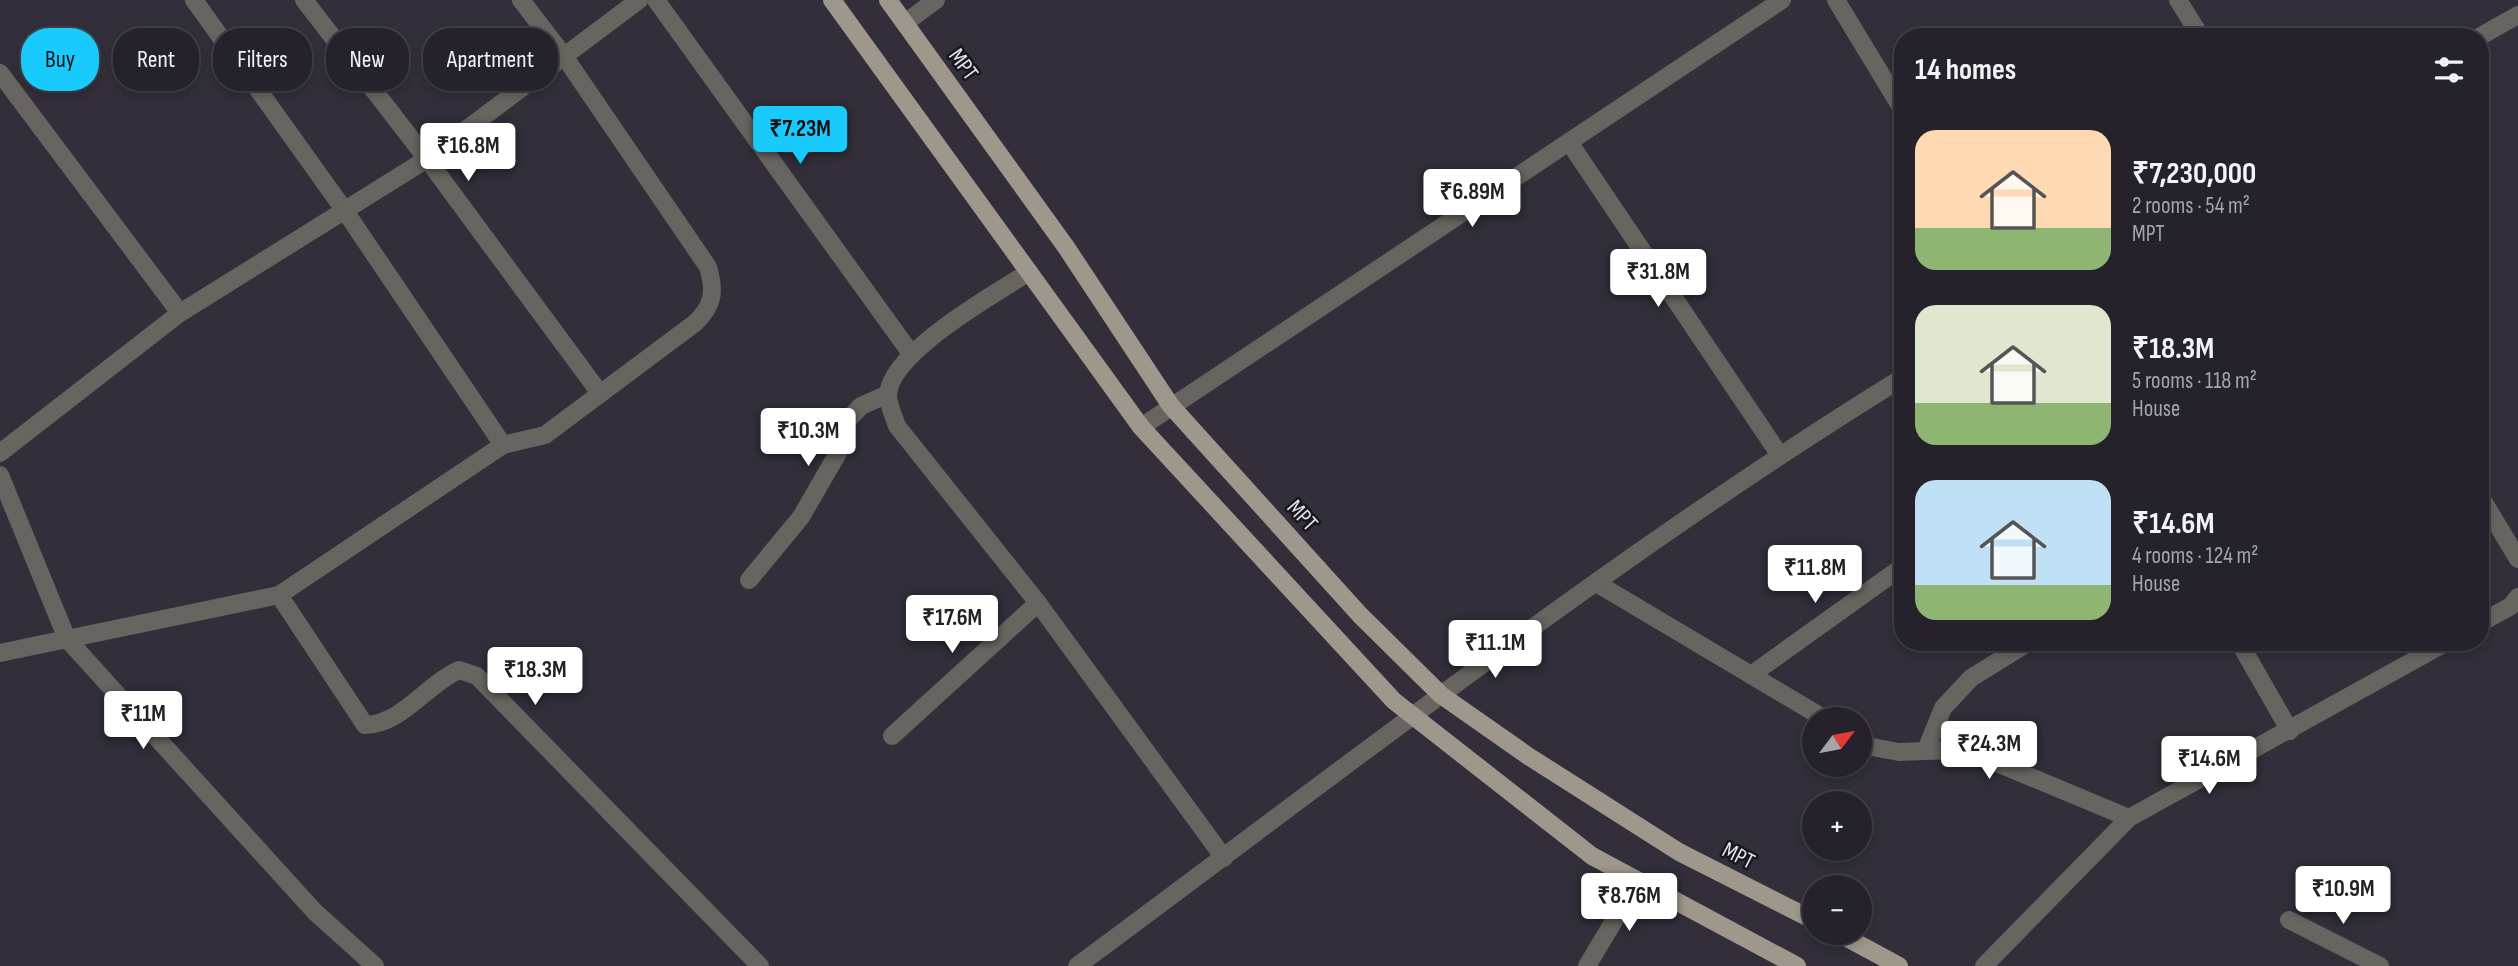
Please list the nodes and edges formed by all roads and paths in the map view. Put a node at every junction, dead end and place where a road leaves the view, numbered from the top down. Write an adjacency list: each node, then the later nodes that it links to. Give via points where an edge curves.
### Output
1 (194, 0): 21 (street)
2 (303, 0): 20 (street)
3 (521, 0): 16 (street)
4 (639, 0): 16 (street)
5 (656, 0): 24 (street)
6 (832, 0): 22 (main road)
7 (888, 0): 13 (main road, MPT)
8 (936, 0): 13 (street)
9 (1782, 0): 19 (street)
10 (1836, 0): 18 (street)
11 (2184, 2): 14 (street)
12 (2518, 15): 15 (street)
13 (905, 23): 28 (main road, MPT, via 1066,247)
14 (2196, 28)
15 (2489, 31)
16 (564, 56): 20 (street); 26 (street, via 708,267 714,287 710,308 695,323)
17 (0, 73): 23 (street)
18 (1894, 96)
19 (1569, 142): 28 (street); 32 (street)
20 (427, 159): 21 (street); 26 (street)
21 (345, 211): 23 (street); 30 (street)
22 (1029, 272): 24 (street, via 932,336); 29 (main road)
23 (180, 313): 31 (street)
24 (912, 355): 27 (street, via 901,365)
25 (1894, 383): 32 (street)
26 (599, 392): 30 (street, via 545,435)
27 (888, 394): 37 (street, via 861,406 845,423 838,453 802,517); 41 (street, via 897,426)
28 (1171, 406): 29 (street); 49 (main road, MPT, via 1360,615)
29 (1141, 427): 51 (main road)
30 (503, 445): 39 (street)
31 (0, 453)
32 (1779, 454): 38 (street)
33 (0, 475): 43 (street)
34 (2489, 511): 35 (street)
35 (2518, 559)
36 (1894, 573): 48 (street)
37 (749, 580)
38 (1598, 584): 48 (street); 49 (street)
39 (279, 595): 43 (street); 63 (street, via 365,725 389,720 446,675 459,670 477,676)
40 (2518, 597): 42 (street)
41 (1038, 603): 53 (street); 57 (street)
42 (2489, 618)
43 (67, 639): 47 (street); 62 (street, via 314,912)
44 (2014, 651): 55 (street, via 1971,678 1943,708)
45 (2244, 651): 52 (street)
46 (2430, 651): 52 (street)
47 (0, 653)
48 (1751, 675): 50 (street)
49 (1441, 695): 51 (street); 59 (main road, MPT, via 1679,852)
50 (1805, 707)
51 (1410, 717): 57 (street); 58 (main road, via 1592,856)
52 (2290, 731): 56 (street)
53 (892, 736)
54 (1872, 747): 55 (street)
55 (1926, 750): 56 (street, via 1985,758)
56 (2129, 818): 68 (street)
57 (1224, 858): 64 (street)
58 (1638, 881): 65 (street); 66 (main road)
59 (1802, 914)
60 (2290, 920): 69 (street)
61 (1860, 945): 67 (main road)
62 (375, 966)
63 (760, 966)
64 (1077, 966)
65 (1587, 966)
66 (1797, 966)
67 (1899, 966)
68 (1984, 966)
69 (2380, 966)

